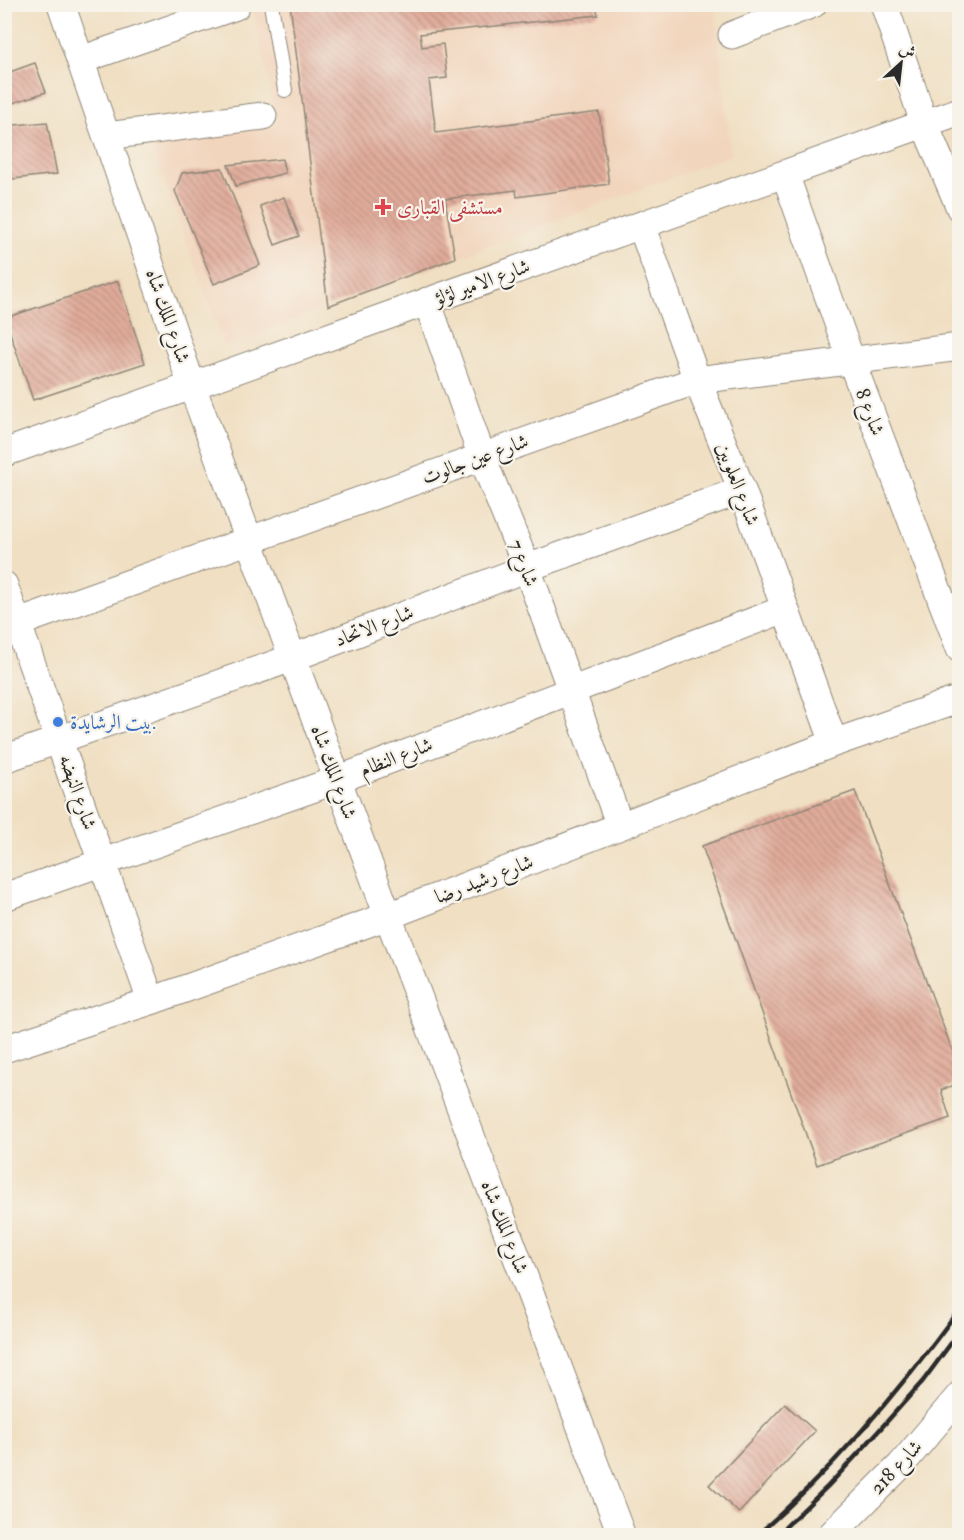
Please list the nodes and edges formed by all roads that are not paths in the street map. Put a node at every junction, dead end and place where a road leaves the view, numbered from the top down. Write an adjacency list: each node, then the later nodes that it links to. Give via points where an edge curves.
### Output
1 (61, 4): 7 (street, شارع الملك شاه)
2 (271, 4): 8 (lane)
3 (813, 4): 6 (street)
4 (884, 4): 11 (street)
5 (225, 7): 7 (street)
6 (732, 35)
7 (81, 60): 12 (street, شارع الملك شاه)
8 (285, 90)
9 (960, 111): 11 (street, شارع الامير لؤلؤ)
10 (263, 116): 12 (street)
11 (924, 123): 13 (street, شارع الامير لؤلؤ); 14 (street)
12 (107, 136): 20 (street, شارع الملك شاه)
13 (785, 174): 15 (street, شارع الامير لؤلؤ); 18 (street, شارع 8)
14 (960, 208)
15 (642, 225): 16 (street, شارع الامير لؤلؤ); 19 (street, شارع العلويين)
16 (427, 301): 20 (street, شارع الامير لؤلؤ); 22 (street, شارع 7)
17 (960, 347): 18 (street, شارع عين جالوت)
18 (851, 360): 19 (street, شارع عين جالوت); 29 (street, شارع 8)
19 (697, 380): 22 (street, شارع عين جالوت); 23 (street, شارع العلويين)
20 (192, 386): 21 (street, شارع الامير لؤلؤ); 24 (street, شارع الملك شاه)
21 (4, 453)
22 (482, 457): 24 (street, شارع عين جالوت); 25 (street, شارع 7)
23 (742, 490): 25 (street, شارع الاتحاد); 27 (street, شارع العلويين)
24 (249, 541): 28 (street, شارع عين جالوت); 30 (street, شارع الملك شاه)
25 (527, 568): 30 (street, شارع الاتحاد); 31 (street, شارع 7)
26 (4, 585): 28 (street, شارع النهضه)
27 (785, 609): 31 (street, شارع النظام); 34 (street, شارع العلويين)
28 (12, 626): 33 (street, شارع النهضه)
29 (960, 649)
30 (292, 657): 33 (street, شارع الاتحاد); 36 (street, شارع الملك شاه)
31 (571, 690): 36 (street, شارع النظام); 37 (street, شارع 7)
32 (960, 699): 34 (street, شارع رشيد رضا)
33 (60, 739): 35 (street, شارع الاتحاد); 38 (street, شارع النهضه)
34 (834, 743): 37 (street, شارع رشيد رضا)
35 (4, 759)
36 (337, 780): 38 (street, شارع النظام); 40 (street, شارع الملك شاه)
37 (620, 826): 40 (street, شارع رشيد رضا)
38 (103, 863): 39 (street, شارع النظام); 41 (street, شارع النهضه)
39 (4, 897)
40 (388, 916): 41 (street, شارع رشيد رضا); 44 (street, شارع الملك شاه)
41 (150, 1001): 42 (street, شارع رشيد رضا)
42 (4, 1049)
43 (960, 1395): 45 (street, شارع 218, via 901,1465)
44 (622, 1536)
45 (830, 1536)

